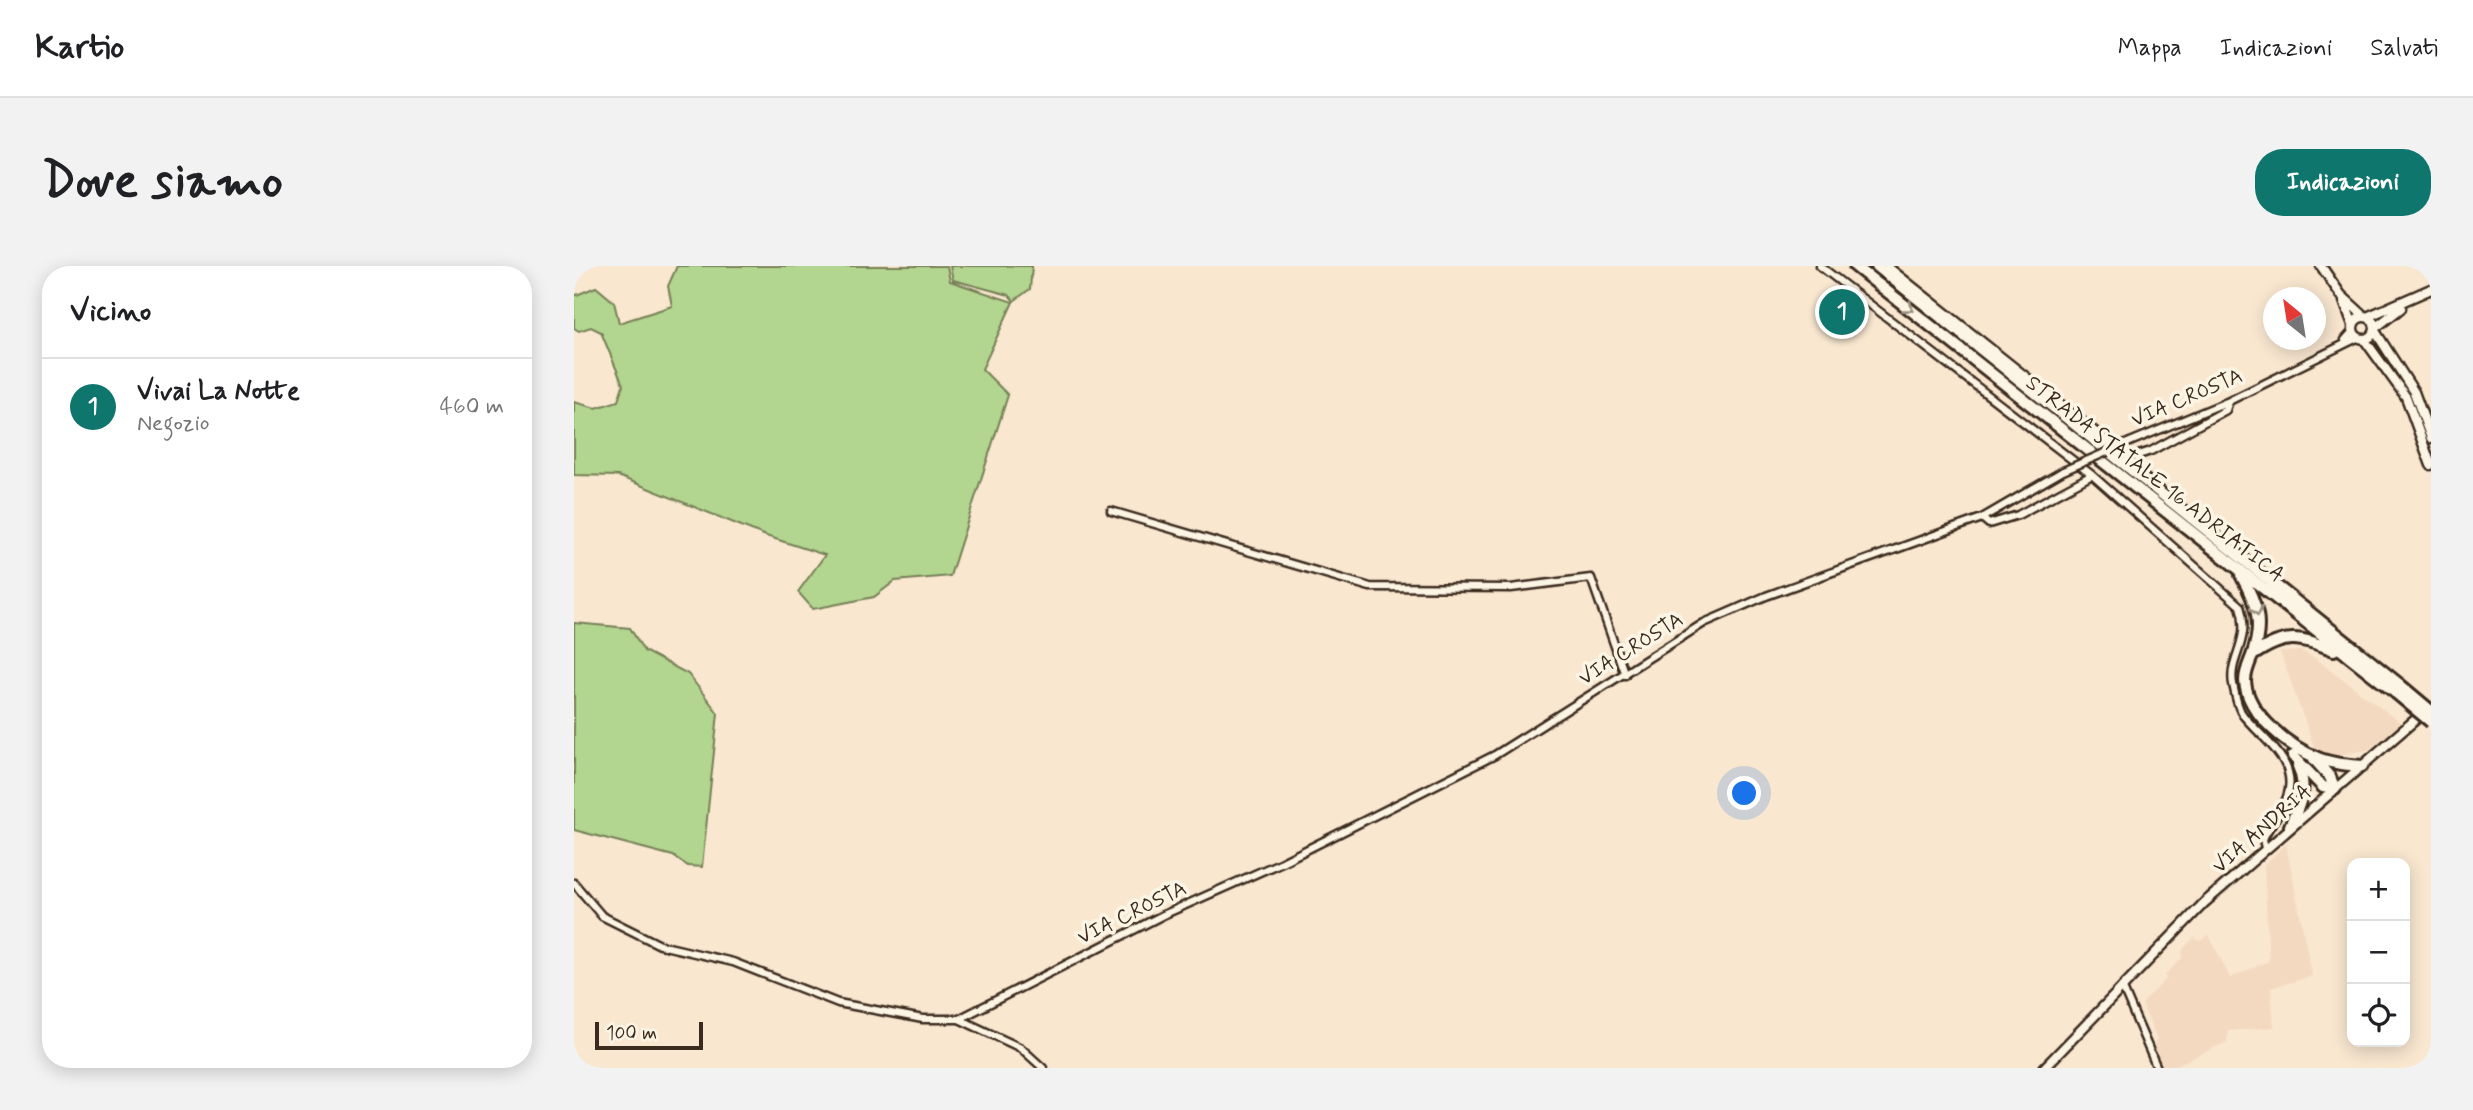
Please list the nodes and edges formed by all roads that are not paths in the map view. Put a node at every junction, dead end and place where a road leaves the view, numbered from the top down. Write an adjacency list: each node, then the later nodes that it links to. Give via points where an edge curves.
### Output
1 (1821, 266): 15 (street)
2 (1856, 266): 18 (highway, STRADA STATALE 16 ADRIATICA, one-way to 18)
3 (1877, 266): 22 (highway, STRADA STATALE 16 ADRIATICA)
4 (1888, 266): 12 (street, via 2129,458 2226,410)
5 (2321, 266): 7 (main road)
6 (2431, 289): 8 (main road)
7 (2342, 295): 9 (main road); 11 (main road)
8 (2419, 295): 9 (main road); 10 (main road)
9 (2366, 317): 10 (main road); 11 (main road)
10 (2375, 329): 11 (main road); 13 (main road, via 2414,392)
11 (2357, 333): 12 (street, VIA CROSTA); 14 (main road, via 2406,397)
12 (2230, 401): 17 (street, VIA CROSTA, bridge, via 2063,471)
13 (2431, 438)
14 (2431, 465)
15 (2092, 475): 17 (street, via 2018,515 1989,524); 29 (street, via 2240,606 2246,624 2232,681 2241,713 2284,762 2288,784 2288,796 2263,839)
16 (1111, 511): 21 (street, via 1370,587 1511,588 1591,578)
17 (1982, 518): 21 (street, VIA CROSTA, via 1704,623)
18 (2238, 570): 19 (highway, one-way to 19, via 2260,617); 20 (highway, STRADA STATALE 16 ADRIATICA)
19 (2253, 655): 20 (highway, via 2270,643 2290,638 2308,639); 25 (highway, via 2246,670 2248,696 2257,712)
20 (2346, 655): 22 (highway, STRADA STATALE 16 ADRIATICA)
21 (1625, 676): 32 (street, VIA CROSTA, via 1483,761)
22 (2398, 689): 23 (highway, STRADA STATALE 16 ADRIATICA, bridge); 24 (highway, STRADA STATALE 16 ADRIATICA, bridge)
23 (2431, 708): 26 (main road, VIA ANDRIA)
24 (2431, 722)
25 (2297, 753): 26 (highway); 27 (highway, via 2320,764); 28 (highway, via 2304,797)
26 (2362, 766): 27 (main road, VIA ANDRIA)
27 (2334, 789): 28 (main road, VIA ANDRIA)
28 (2290, 826): 29 (main road, VIA ANDRIA)
29 (2265, 848): 31 (main road, VIA ANDRIA)
30 (574, 883): 32 (street, via 602,916 660,945 733,962 838,1003 923,1019)
31 (2123, 986): 34 (main road, VIA ANDRIA); 35 (street)
32 (959, 1019): 33 (street, via 1021,1048)
33 (1043, 1068)
34 (2043, 1068)
35 (2157, 1068)

